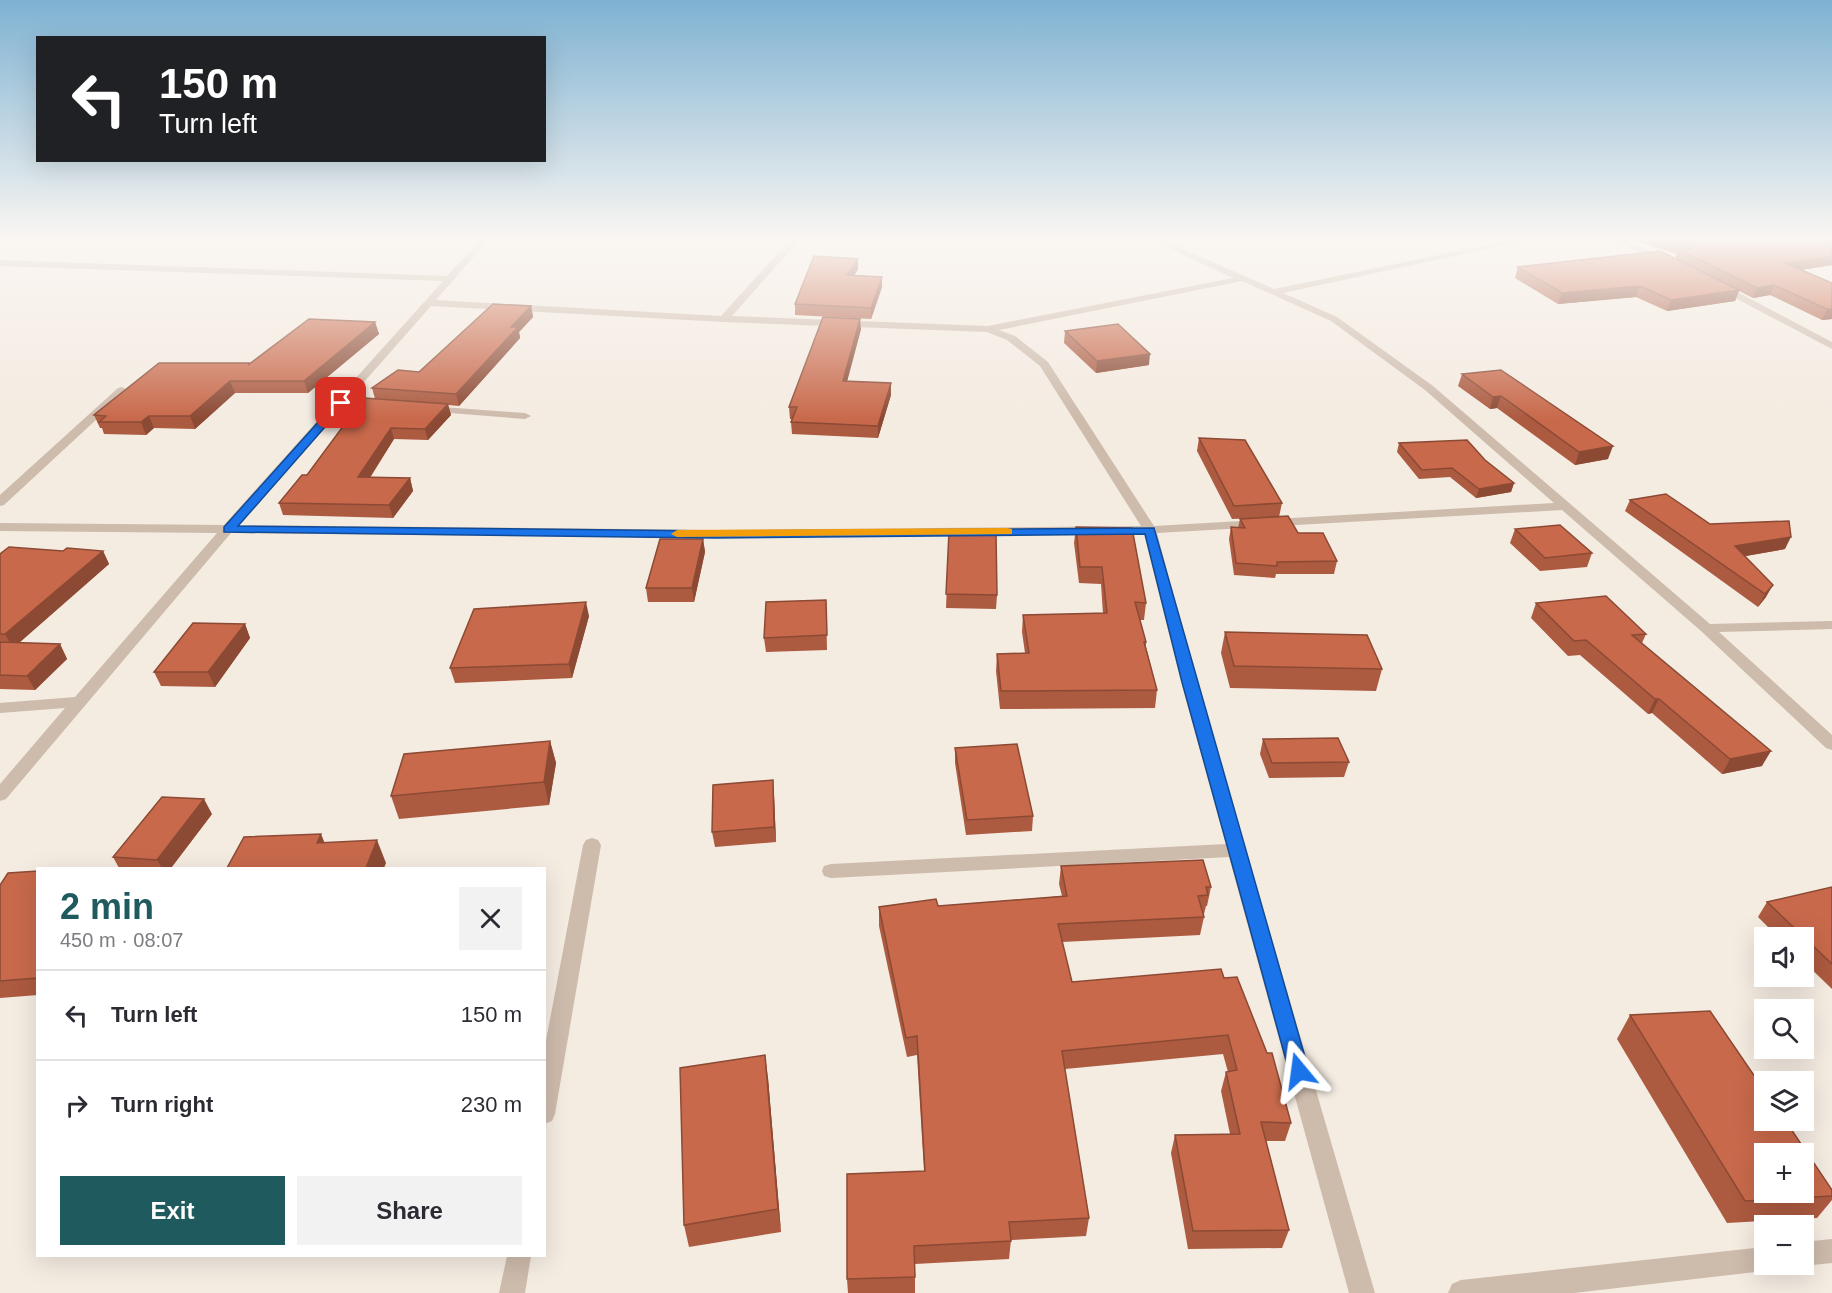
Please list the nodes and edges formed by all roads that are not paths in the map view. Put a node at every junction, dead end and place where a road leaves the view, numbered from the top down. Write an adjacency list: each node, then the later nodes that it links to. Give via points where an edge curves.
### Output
1 (434, 298): 6 (street)
2 (742, 298): 7 (street)
3 (1143, 298): 8 (street)
4 (1288, 298): 14 (street, via 1334,320 1429,388)
5 (1742, 298): 9 (street)
6 (430, 303): 7 (street); 16 (street, via 347,403)
7 (724, 319): 8 (street)
8 (988, 329): 17 (street, via 1011,338 1044,364)
9 (1832, 346)
10 (122, 390): 13 (street)
11 (422, 408): 12 (street)
12 (525, 416)
13 (0, 502)
14 (1564, 506): 17 (street); 19 (street)
15 (0, 527): 16 (street)
16 (228, 529): 17 (street, via 715,534); 20 (street)
17 (1150, 530): 25 (street)
18 (1832, 625): 19 (street)
19 (1706, 628): 22 (street)
20 (80, 702): 21 (street); 23 (street)
21 (0, 708)
22 (1832, 744)
23 (0, 795)
24 (592, 845): 27 (street)
25 (1236, 850): 26 (street); 33 (street)
26 (831, 871)
27 (546, 1103)
28 (1832, 1251): 29 (street)
29 (1814, 1253)
30 (519, 1257): 32 (street)
31 (1754, 1260): 34 (street)
32 (512, 1293)
33 (1362, 1293)
34 (1461, 1293)

